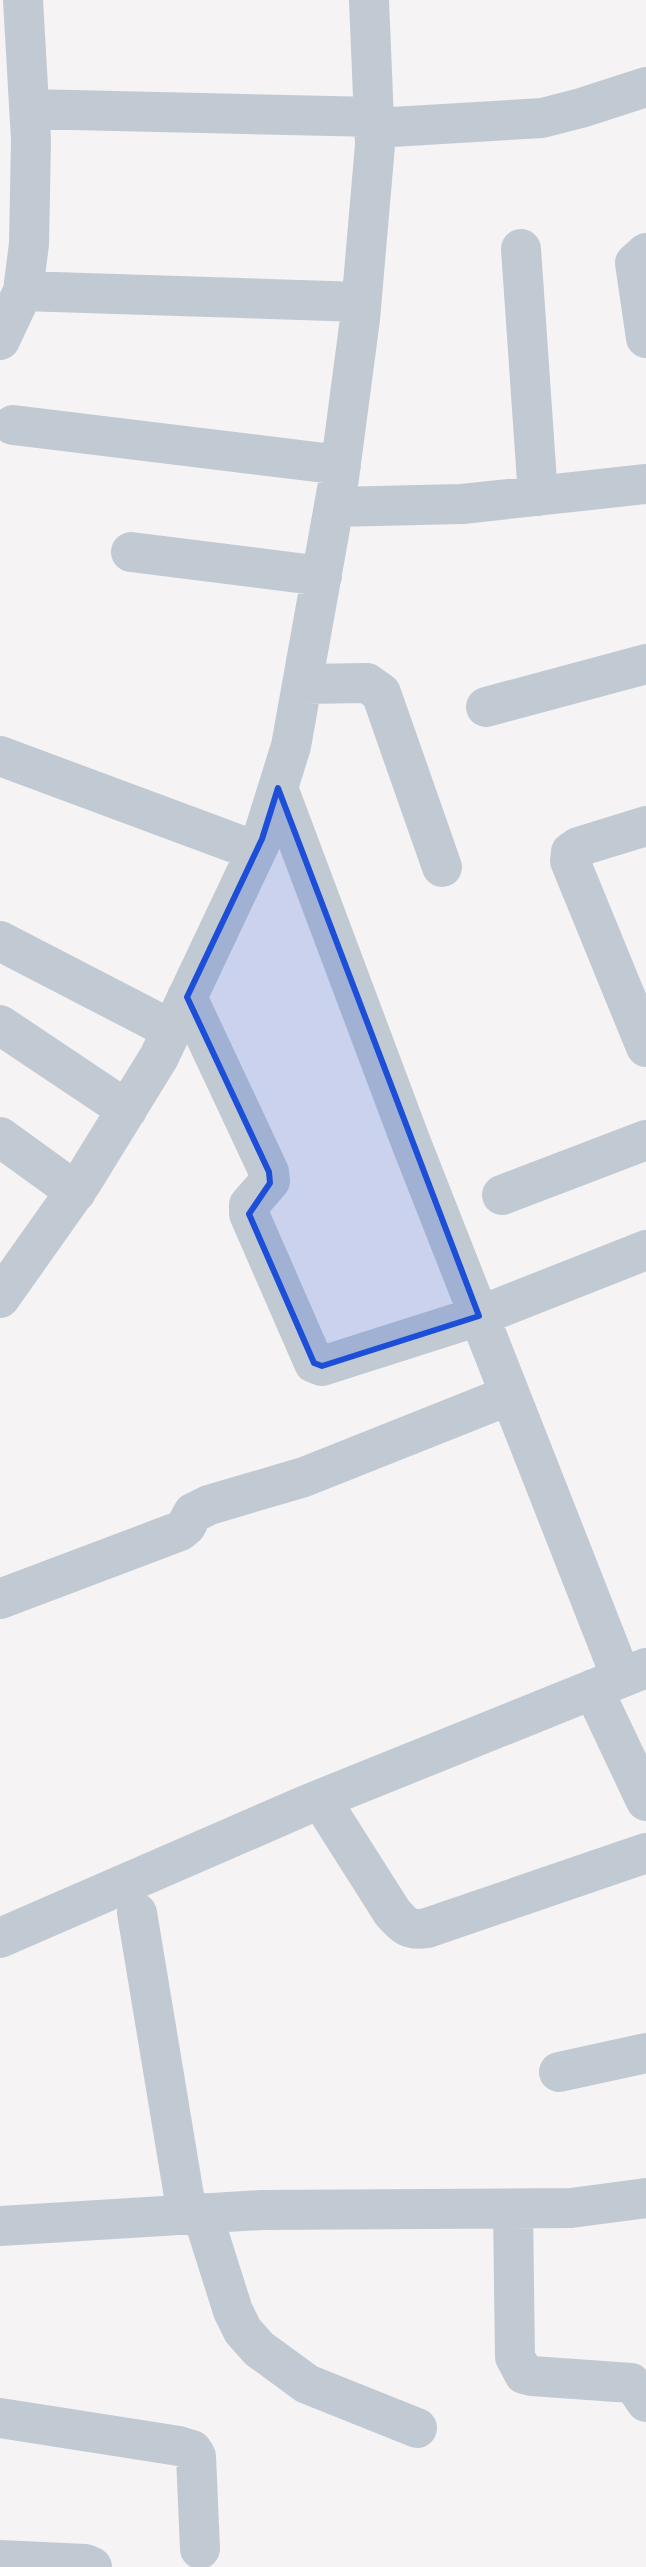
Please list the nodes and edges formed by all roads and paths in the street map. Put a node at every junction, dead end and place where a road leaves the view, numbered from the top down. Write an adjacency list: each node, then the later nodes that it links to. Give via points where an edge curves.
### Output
1 (23, 0): 4 (street)
2 (369, 0): 5 (street)
3 (646, 87): 5 (street, via 542,118)
4 (29, 109): 5 (street); 8 (street, via 29,244)
5 (374, 122): 9 (street)
6 (521, 249): 15 (street)
7 (646, 253): 10 (street, via 635,263)
8 (23, 291): 9 (street); 11 (street)
9 (361, 302): 13 (street)
10 (646, 338)
11 (0, 340)
12 (13, 425): 13 (street)
13 (341, 465): 16 (street)
14 (646, 484): 15 (street)
15 (538, 496): 16 (street)
16 (334, 507): 18 (street)
17 (131, 552): 18 (street)
18 (322, 576): 20 (street)
19 (646, 664): 21 (street)
20 (303, 684): 23 (street); 26 (street, via 367,683 381,693)
21 (486, 707)
22 (0, 756): 25 (street)
23 (278, 788): 25 (street); 38 (street)
24 (646, 826): 30 (street, via 578,847 570,861)
25 (256, 851): 28 (street)
26 (442, 867)
27 (0, 941): 28 (street)
28 (179, 1014): 31 (street); 38 (street, via 269,1172 270,1181 249,1205 249,1214 314,1363 322,1366)
29 (0, 1025): 31 (street)
30 (646, 1047)
31 (127, 1110): 34 (street)
32 (0, 1137): 34 (street)
33 (646, 1140): 35 (street)
34 (76, 1192): 37 (street)
35 (502, 1195)
36 (646, 1250): 38 (street)
37 (0, 1298)
38 (479, 1316): 39 (street)
39 (510, 1395): 40 (street, via 304,1477 209,1505 193,1513 180,1531); 41 (street)
40 (0, 1599)
41 (620, 1678): 42 (street); 43 (street)
42 (321, 1800): 44 (street, via 392,1912 413,1930); 46 (street)
43 (646, 1801)
44 (646, 1853)
45 (137, 1913): 51 (street)
46 (0, 1938)
47 (646, 2053): 48 (street)
48 (559, 2072)
49 (646, 2198): 50 (street)
50 (513, 2209): 51 (street, via 320,2208); 53 (street, via 519,2367 532,2376 631,2383)
51 (194, 2214): 52 (street); 55 (street, via 233,2311 259,2349 307,2384)
52 (0, 2226)
53 (646, 2402)
54 (0, 2418): 56 (street, via 192,2450)
55 (417, 2428)
56 (200, 2549)
57 (0, 2560): 58 (street)
58 (92, 2567)

